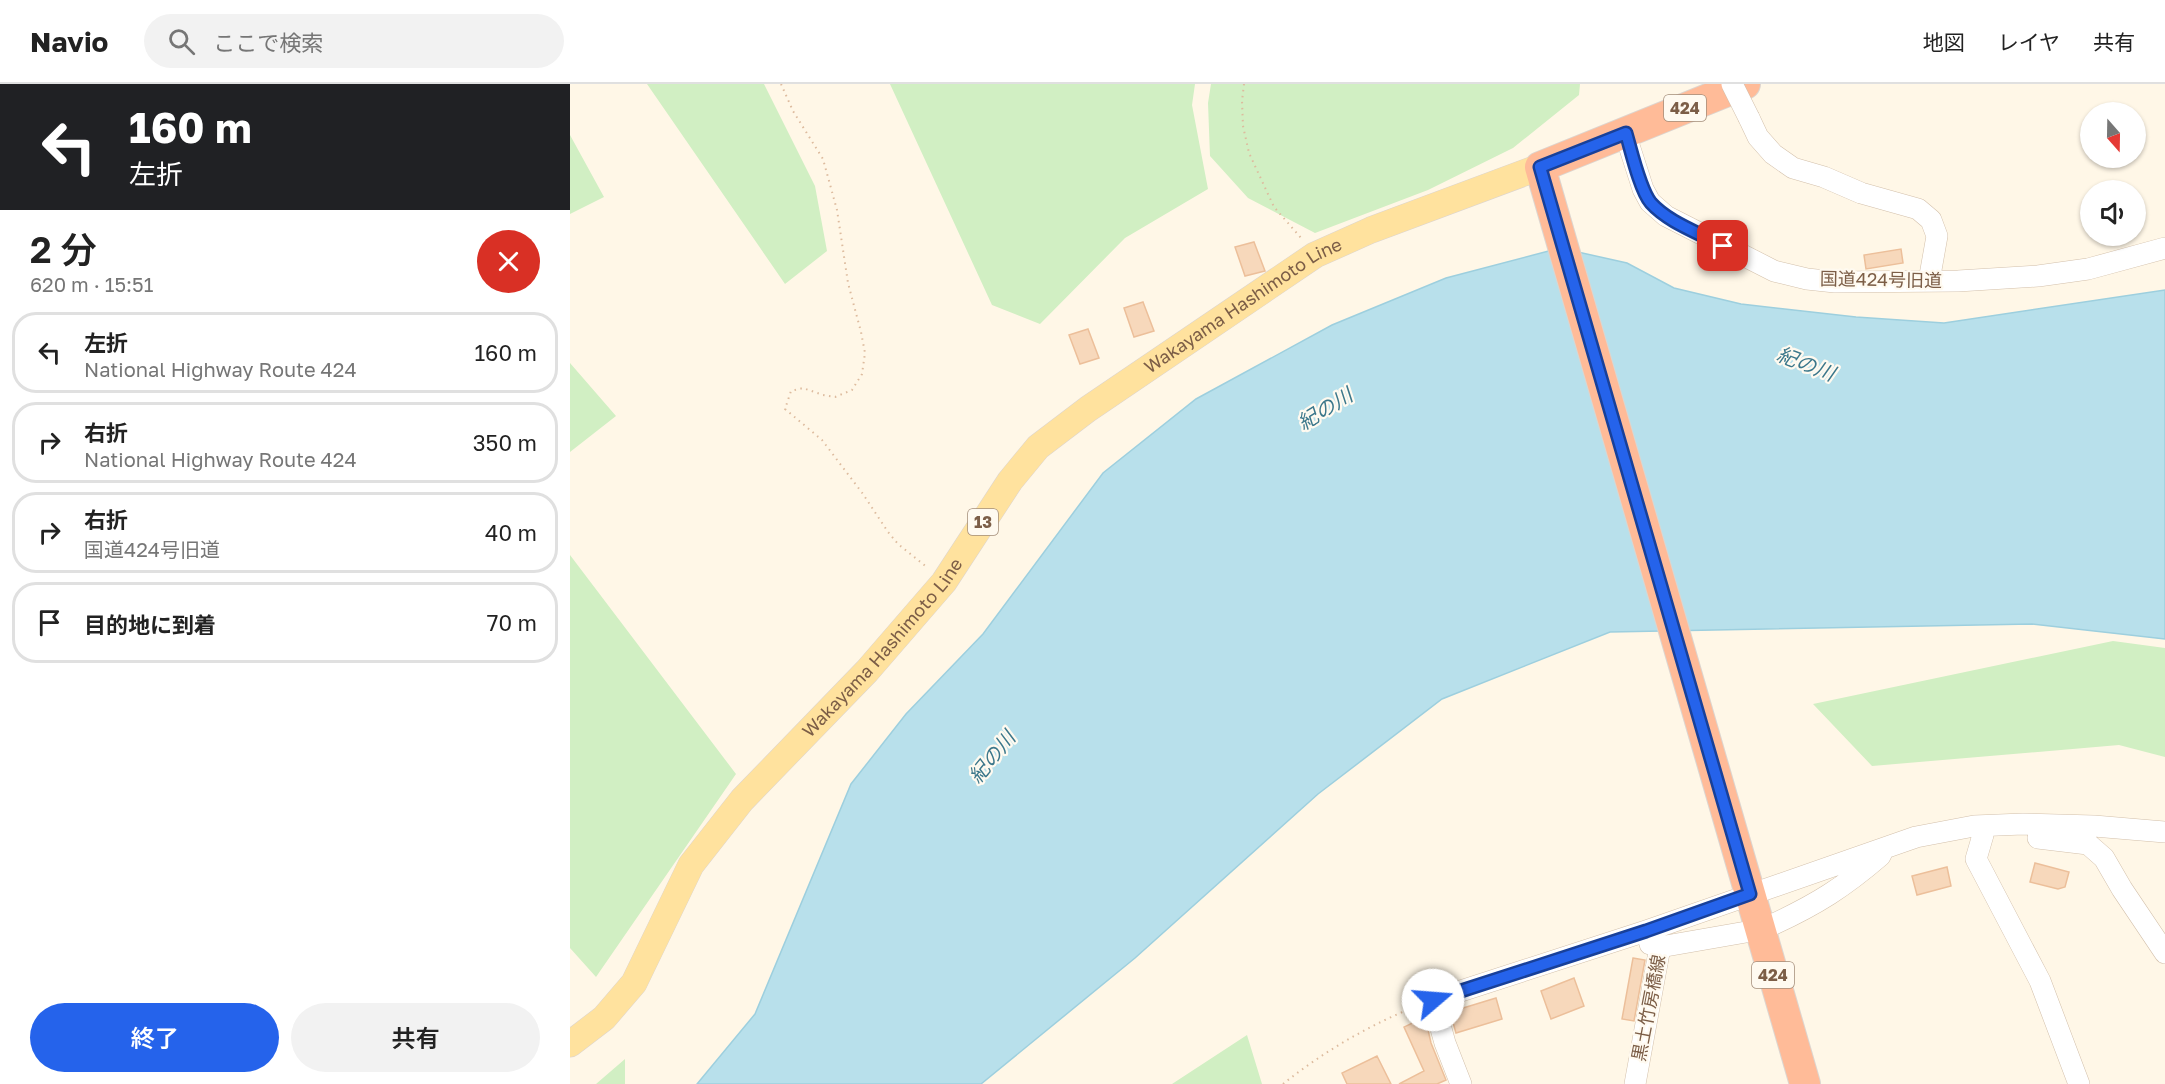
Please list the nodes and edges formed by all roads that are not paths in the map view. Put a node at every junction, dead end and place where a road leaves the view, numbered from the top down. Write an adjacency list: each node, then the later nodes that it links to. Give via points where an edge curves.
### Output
1 (1732, 84): 6 (street, bridge, via 1758,137 1793,168 1918,210 1931,220 1938,236)
2 (1745, 84): 3 (highway, 424)
3 (1626, 133): 4 (highway, 424); 6 (street, 国道424号旧道, via 1650,202 1666,216 1742,256 1774,271 1807,279)
4 (1540, 167): 11 (highway, 424); 17 (main road, Wakayama Hashimoto Line / 13, via 1315,255 1038,447 1010,481 945,582 742,800 691,865 634,983 604,1018)
5 (2165, 248): 6 (street, 国道424号旧道, via 2088,269)
6 (1929, 281)
7 (1948, 831): 8 (street, via 2024,824); 9 (street); 10 (street)
8 (2165, 832)
9 (1983, 835): 16 (street, via 2088,844 2104,858); 21 (street, via 1976,859 2040,981)
10 (1884, 848): 11 (street); 12 (street, via 1846,885)
11 (1746, 880): 13 (street); 20 (highway, 424)
12 (1774, 924)
13 (1646, 931): 15 (street, via 1650,944); 18 (street, via 1433,1000)
14 (1746, 932): 15 (street, 黒土竹房橋線)
15 (1660, 947): 19 (street, 黒土竹房橋線)
16 (2165, 953)
17 (570, 1044)
18 (1461, 1084)
19 (1635, 1084)
20 (1804, 1084)
21 (2079, 1084)

